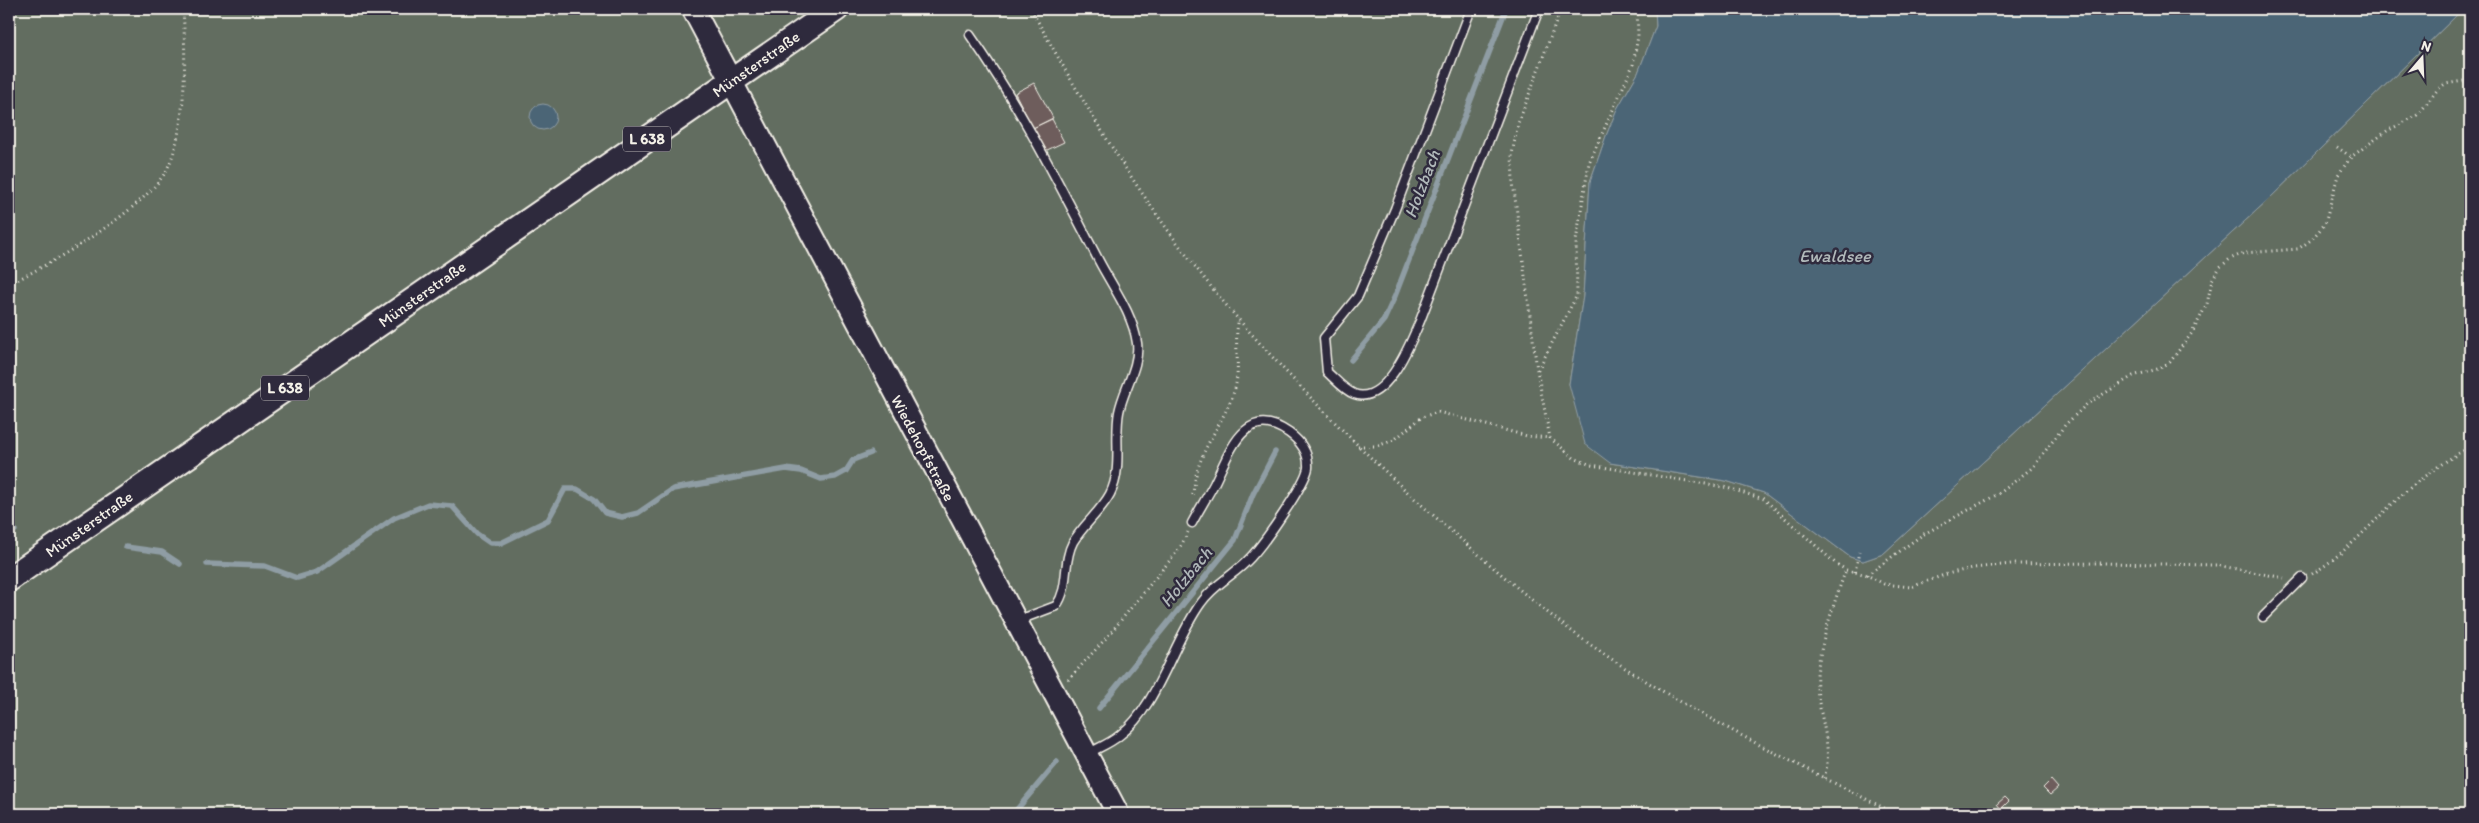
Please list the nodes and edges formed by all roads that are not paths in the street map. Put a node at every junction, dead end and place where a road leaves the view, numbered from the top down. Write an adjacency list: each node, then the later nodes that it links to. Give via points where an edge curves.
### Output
1 (693, 9): 6 (main road, Wiedehopfstraße)
2 (836, 9): 6 (main road, Münsterstraße / L 638)
3 (1471, 9): 4 (lane, via 1358,296 1324,338 1327,372 1355,394 1368,395 1385,384 1401,362 1420,321)
4 (1539, 9)
5 (970, 35): 11 (lane, via 998,75 1085,234 1133,326 1137,345 1136,360 1119,411 1116,472 1110,494 1073,542 1066,565 1065,588 1056,606)
6 (732, 81): 9 (main road, Münsterstraße / L 638); 11 (main road, Wiedehopfstraße)
7 (1192, 523): 12 (lane, via 1234,443 1246,430 1270,423 1298,439 1308,458 1308,469 1263,542 1251,558 1201,602 1145,707 1121,735)
8 (2302, 578): 10 (lane)
9 (9, 579)
10 (2263, 617)
11 (1014, 622): 12 (main road, Wiedehopfstraße)
12 (1085, 755): 13 (main road, Wiedehopfstraße)
13 (1118, 814)

